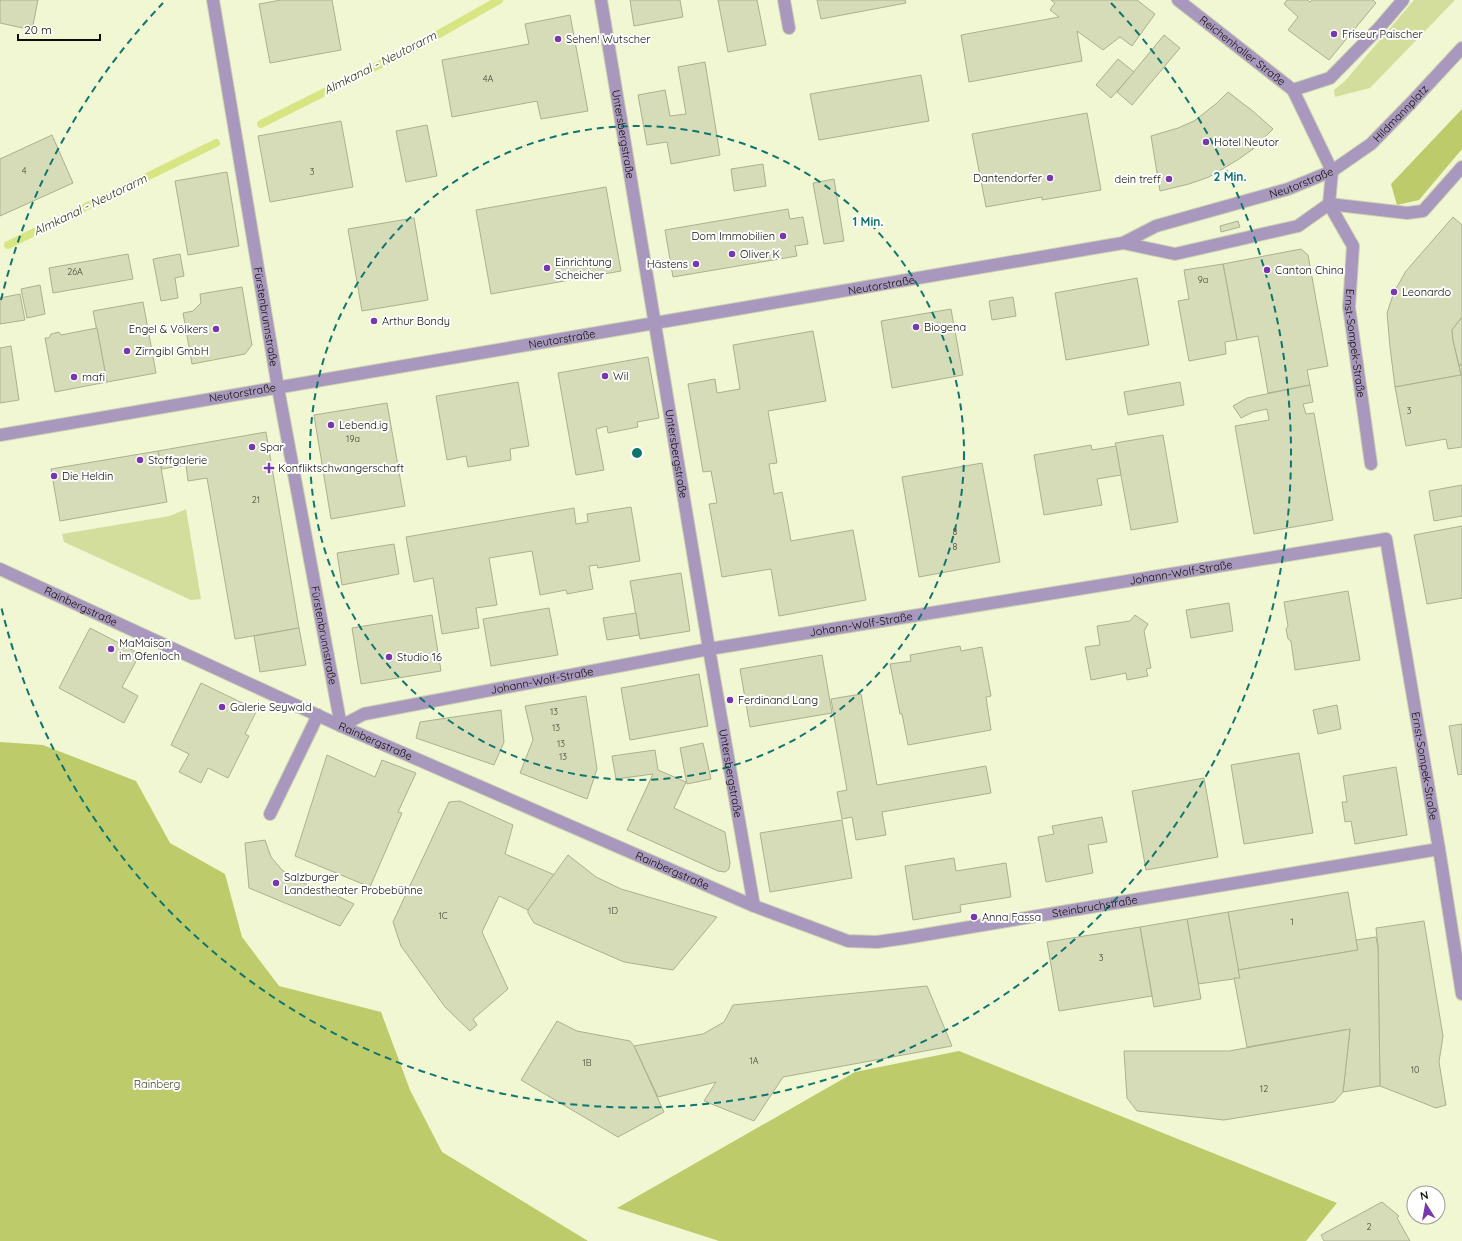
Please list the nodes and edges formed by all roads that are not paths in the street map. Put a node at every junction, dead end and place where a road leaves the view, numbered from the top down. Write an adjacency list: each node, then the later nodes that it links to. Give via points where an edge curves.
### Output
1 (213, 0): 14 (street, Fürstenbrunnstraße)
2 (601, 0): 13 (street, Untersbergstraße)
3 (784, 0): 6 (street)
4 (1178, 0): 8 (street, Reichenhaller Straße)
5 (1403, 0): 8 (street, via 1330,78)
6 (789, 28)
7 (1462, 48): 10 (street, Hildmannplatz, via 1371,144)
8 (1293, 90): 10 (street, Reichenhaller Straße)
9 (1462, 167): 11 (street, via 1423,211 1407,213)
10 (1332, 171): 11 (street, Neutorstraße); 12 (street, Neutorstraße, via 1288,189 1156,226)
11 (1329, 204): 12 (street, Neutorstraße, via 1298,226 1175,254); 16 (street, Ernst-Sompek-Straße, via 1353,246 1349,307)
12 (1123, 243): 13 (street, Neutorstraße)
13 (655, 324): 14 (street, Neutorstraße); 19 (street, Untersbergstraße)
14 (278, 388): 15 (street, Neutorstraße); 21 (street, Fürstenbrunnstraße)
15 (0, 436)
16 (1371, 464)
17 (1386, 539): 19 (street, Johann-Wolf-Straße); 23 (street, Ernst-Sompek-Straße)
18 (0, 569): 20 (street, Rainbergstraße)
19 (709, 649): 21 (street, Johann-Wolf-Straße, via 364,714); 24 (street, Untersbergstraße)
20 (318, 715): 21 (street, Rainbergstraße); 22 (street)
21 (341, 726): 24 (street, Rainbergstraße)
22 (270, 814)
23 (1439, 849): 24 (street, Steinbruchstraße, via 877,942 848,941); 25 (street, Ernst-Sompek-Straße)
24 (754, 906)
25 (1462, 994)

